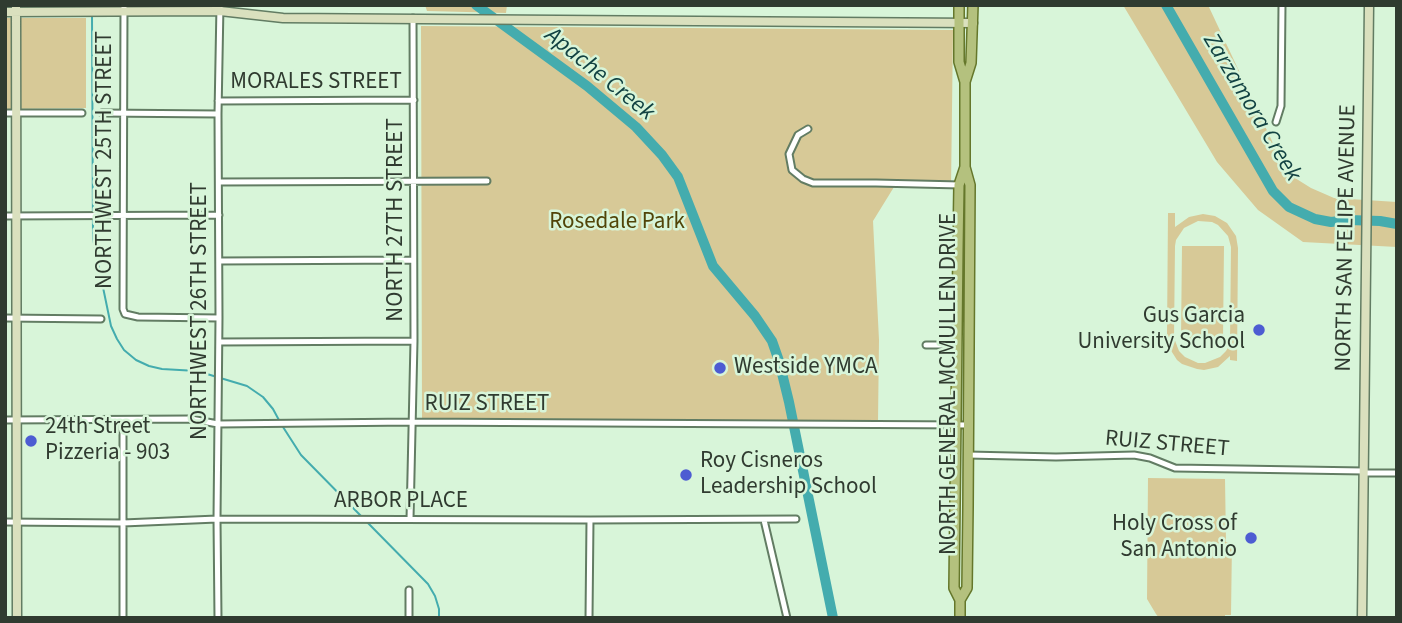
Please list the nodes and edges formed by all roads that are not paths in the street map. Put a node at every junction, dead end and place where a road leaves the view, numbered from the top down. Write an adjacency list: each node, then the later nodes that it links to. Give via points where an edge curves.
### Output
1 (959, 5): 10 (main road, NORTH GENERAL MCMULLEN DRIVE)
2 (973, 5): 11 (main road, NORTH GENERAL MCMULLEN DRIVE)
3 (1282, 5): 21 (street, via 1281,106)
4 (1369, 5): 53 (street, NORTH SAN FELIPE AVENUE)
5 (16, 8): 6 (street); 8 (street); 16 (street)
6 (124, 8): 7 (street); 19 (street, NORTHWEST 25TH STREET)
7 (220, 8): 9 (street, via 283,18); 14 (street, NORTHWEST 26TH STREET)
8 (5, 12)
9 (413, 18): 10 (street); 13 (street, NORTH 27TH STREET)
10 (959, 22): 11 (street); 12 (main road, NORTH GENERAL MCMULLEN DRIVE, via 959,62)
11 (973, 23): 12 (main road, NORTH GENERAL MCMULLEN DRIVE)
12 (965, 82): 23 (main road, NORTH GENERAL MCMULLEN DRIVE)
13 (414, 100): 14 (street, MORALES STREET); 24 (street, NORTH 27TH STREET)
14 (218, 101): 20 (street, NORTHWEST 26TH STREET)
15 (5, 113): 16 (street)
16 (16, 113): 17 (street); 32 (street)
17 (82, 113)
18 (102, 113): 19 (street, MORALES STREET)
19 (123, 114): 20 (street, MORALES STREET); 29 (street, NORTHWEST 25TH STREET)
20 (218, 114): 26 (street, NORTHWEST 26TH STREET)
21 (1276, 122)
22 (807, 129): 27 (street, via 797,135 789,154 792,170 813,183)
23 (965, 167): 27 (main road, NORTH GENERAL MCMULLEN DRIVE); 28 (main road, NORTH GENERAL MCMULLEN DRIVE)
24 (413, 181): 25 (street); 26 (street); 35 (street, NORTH 27TH STREET)
25 (487, 181)
26 (219, 182): 30 (street, NORTHWEST 26TH STREET)
27 (959, 185): 28 (street); 33 (main road, NORTH GENERAL MCMULLEN DRIVE)
28 (970, 185): 44 (main road, NORTH GENERAL MCMULLEN DRIVE)
29 (124, 215): 30 (street); 32 (street); 36 (street, NORTHWEST 25TH STREET, via 125,314)
30 (219, 215): 34 (street, NORTHWEST 26TH STREET)
31 (5, 216): 32 (street)
32 (16, 216): 38 (street)
33 (958, 248): 43 (main road, NORTH GENERAL MCMULLEN DRIVE); 44 (main road, via 964,266 963,346)
34 (219, 261): 35 (street); 36 (street, NORTHWEST 26TH STREET)
35 (413, 261): 40 (street, NORTH 27TH STREET)
36 (219, 317): 41 (street, NORTHWEST 26TH STREET)
37 (5, 318): 38 (street)
38 (16, 318): 39 (street); 46 (street)
39 (101, 318)
40 (414, 341): 41 (street); 48 (street, NORTH 27TH STREET)
41 (219, 342): 49 (street, NORTHWEST 26TH STREET)
42 (926, 345): 43 (street)
43 (957, 345): 50 (main road, NORTH GENERAL MCMULLEN DRIVE)
44 (969, 350): 51 (main road, NORTH GENERAL MCMULLEN DRIVE)
45 (5, 420): 46 (street, RUIZ STREET)
46 (16, 420): 47 (street, RUIZ STREET); 61 (street)
47 (123, 420): 49 (street, RUIZ STREET, via 191,419); 62 (street)
48 (412, 422): 49 (street, RUIZ STREET); 50 (street, RUIZ STREET); 56 (street, NORTH 27TH STREET)
49 (218, 424): 55 (street, NORTHWEST 26TH STREET)
50 (956, 425): 51 (street, RUIZ STREET); 64 (main road, NORTH GENERAL MCMULLEN DRIVE, via 954,587)
51 (968, 425): 52 (main road, NORTH GENERAL MCMULLEN DRIVE)
52 (968, 456): 53 (street, RUIZ STREET, via 1134,455 1175,468); 64 (main road, NORTH GENERAL MCMULLEN DRIVE, via 967,588)
53 (1364, 472): 54 (street, RUIZ STREET); 72 (street, NORTH SAN FELIPE AVENUE)
54 (1397, 473)
55 (217, 519): 56 (street, ARBOR PLACE); 62 (street, ARBOR PLACE); 67 (street, NORTHWEST 26TH STREET)
56 (410, 519): 58 (street, ARBOR PLACE)
57 (796, 519): 59 (street, ARBOR PLACE)
58 (590, 520): 59 (street, ARBOR PLACE); 69 (street)
59 (764, 520): 70 (street)
60 (5, 522): 61 (street, ARBOR PLACE)
61 (16, 522): 62 (street, ARBOR PLACE); 65 (street)
62 (123, 523): 66 (street)
63 (409, 590): 68 (street)
64 (960, 600): 71 (main road, NORTH GENERAL MCMULLEN DRIVE)
65 (17, 618)
66 (123, 618)
67 (218, 618)
68 (409, 618)
69 (589, 618)
70 (787, 618)
71 (960, 618)
72 (1362, 618)

